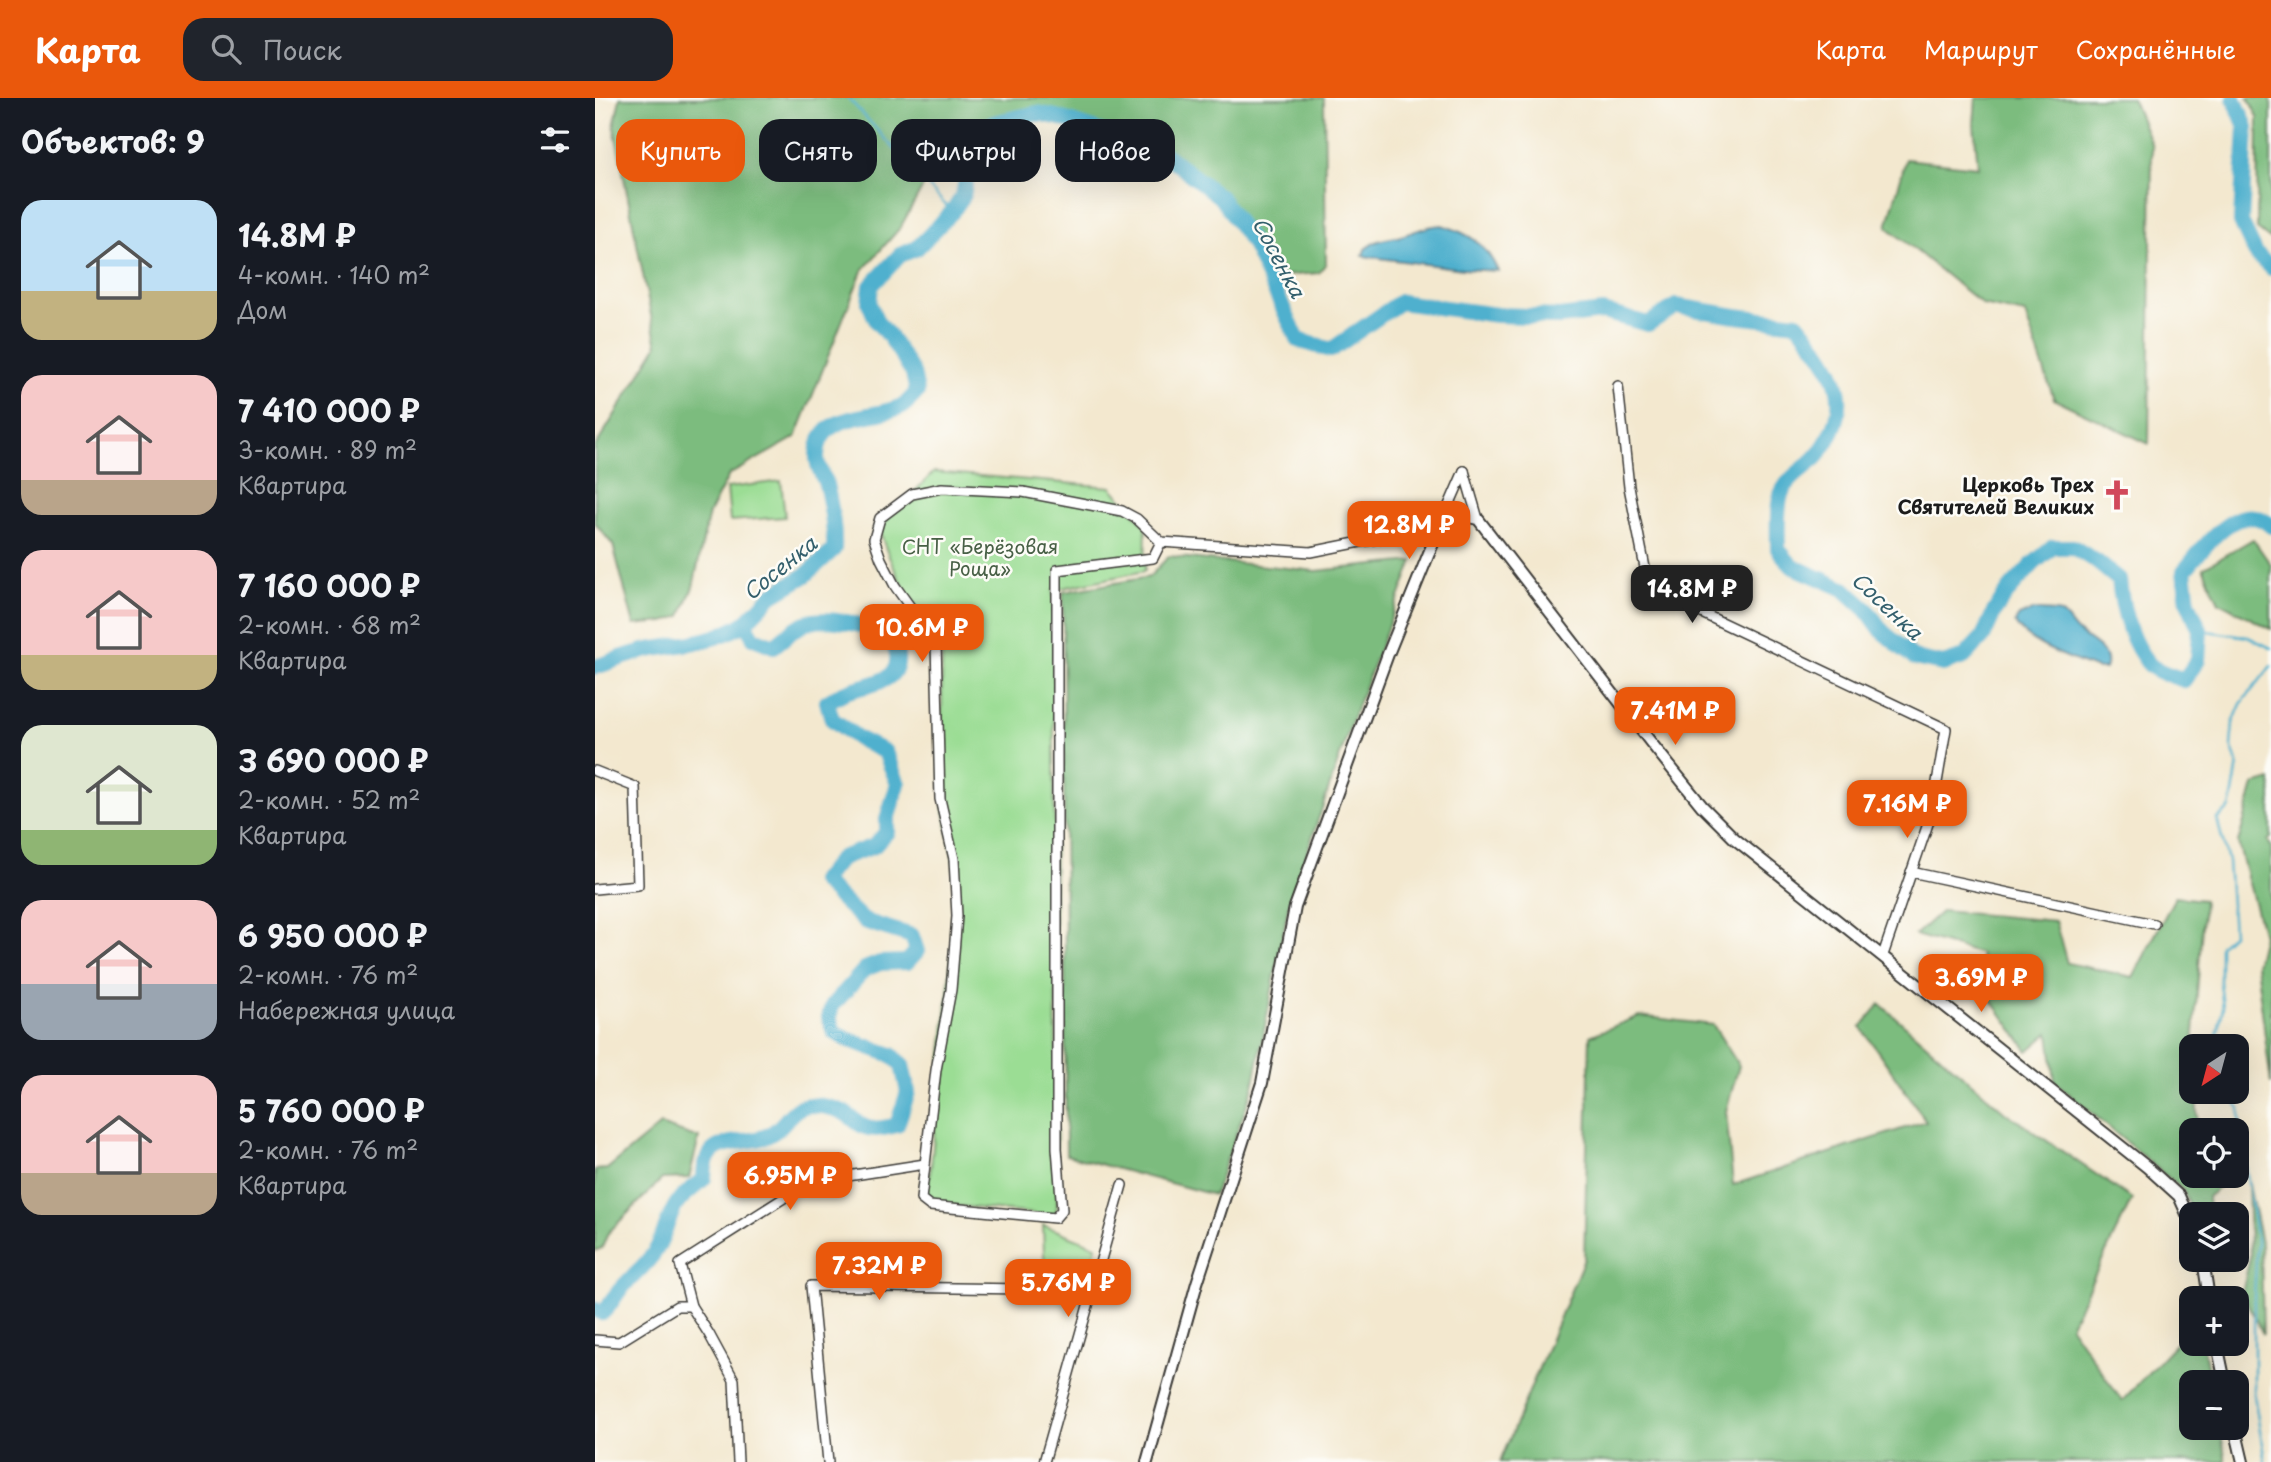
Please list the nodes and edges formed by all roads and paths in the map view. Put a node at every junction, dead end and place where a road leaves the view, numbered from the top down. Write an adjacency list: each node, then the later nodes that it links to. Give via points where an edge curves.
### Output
1 (1618, 386): 6 (street, via 1629,487 1649,587 1946,729 1932,812)
2 (1478, 519): 3 (street, via 1453,518); 3 (street, via 1464,471); 9 (street, via 1703,806 1735,839)
3 (1440, 526): 4 (street, via 1311,552); 20 (street, via 1295,907 1262,1083 1197,1283)
4 (1161, 542): 10 (street, via 1153,558 1058,570 1058,1148 1062,1210 1055,1217 930,1206 921,1199); 10 (street, via 1122,511 1023,492 942,488 912,494 880,518 874,539 881,559 936,643 940,799 954,859 957,916 951,990)
5 (595, 771): 7 (street, via 635,787 638,885)
6 (1911, 872): 8 (street); 9 (street)
7 (595, 889)
8 (2154, 924)
9 (1883, 955): 12 (street, via 2147,1167)
10 (925, 1164): 14 (street, via 809,1182 680,1264)
11 (1122, 1185): 13 (street)
12 (2182, 1202)
13 (1091, 1290): 18 (street, via 811,1286); 19 (street)
14 (691, 1306): 15 (street, via 677,1306 619,1342); 17 (street, via 734,1380)
15 (595, 1340)
16 (2238, 1440): 21 (street)
17 (738, 1462)
18 (828, 1462)
19 (1044, 1462)
20 (1147, 1462)
21 (2243, 1462)

